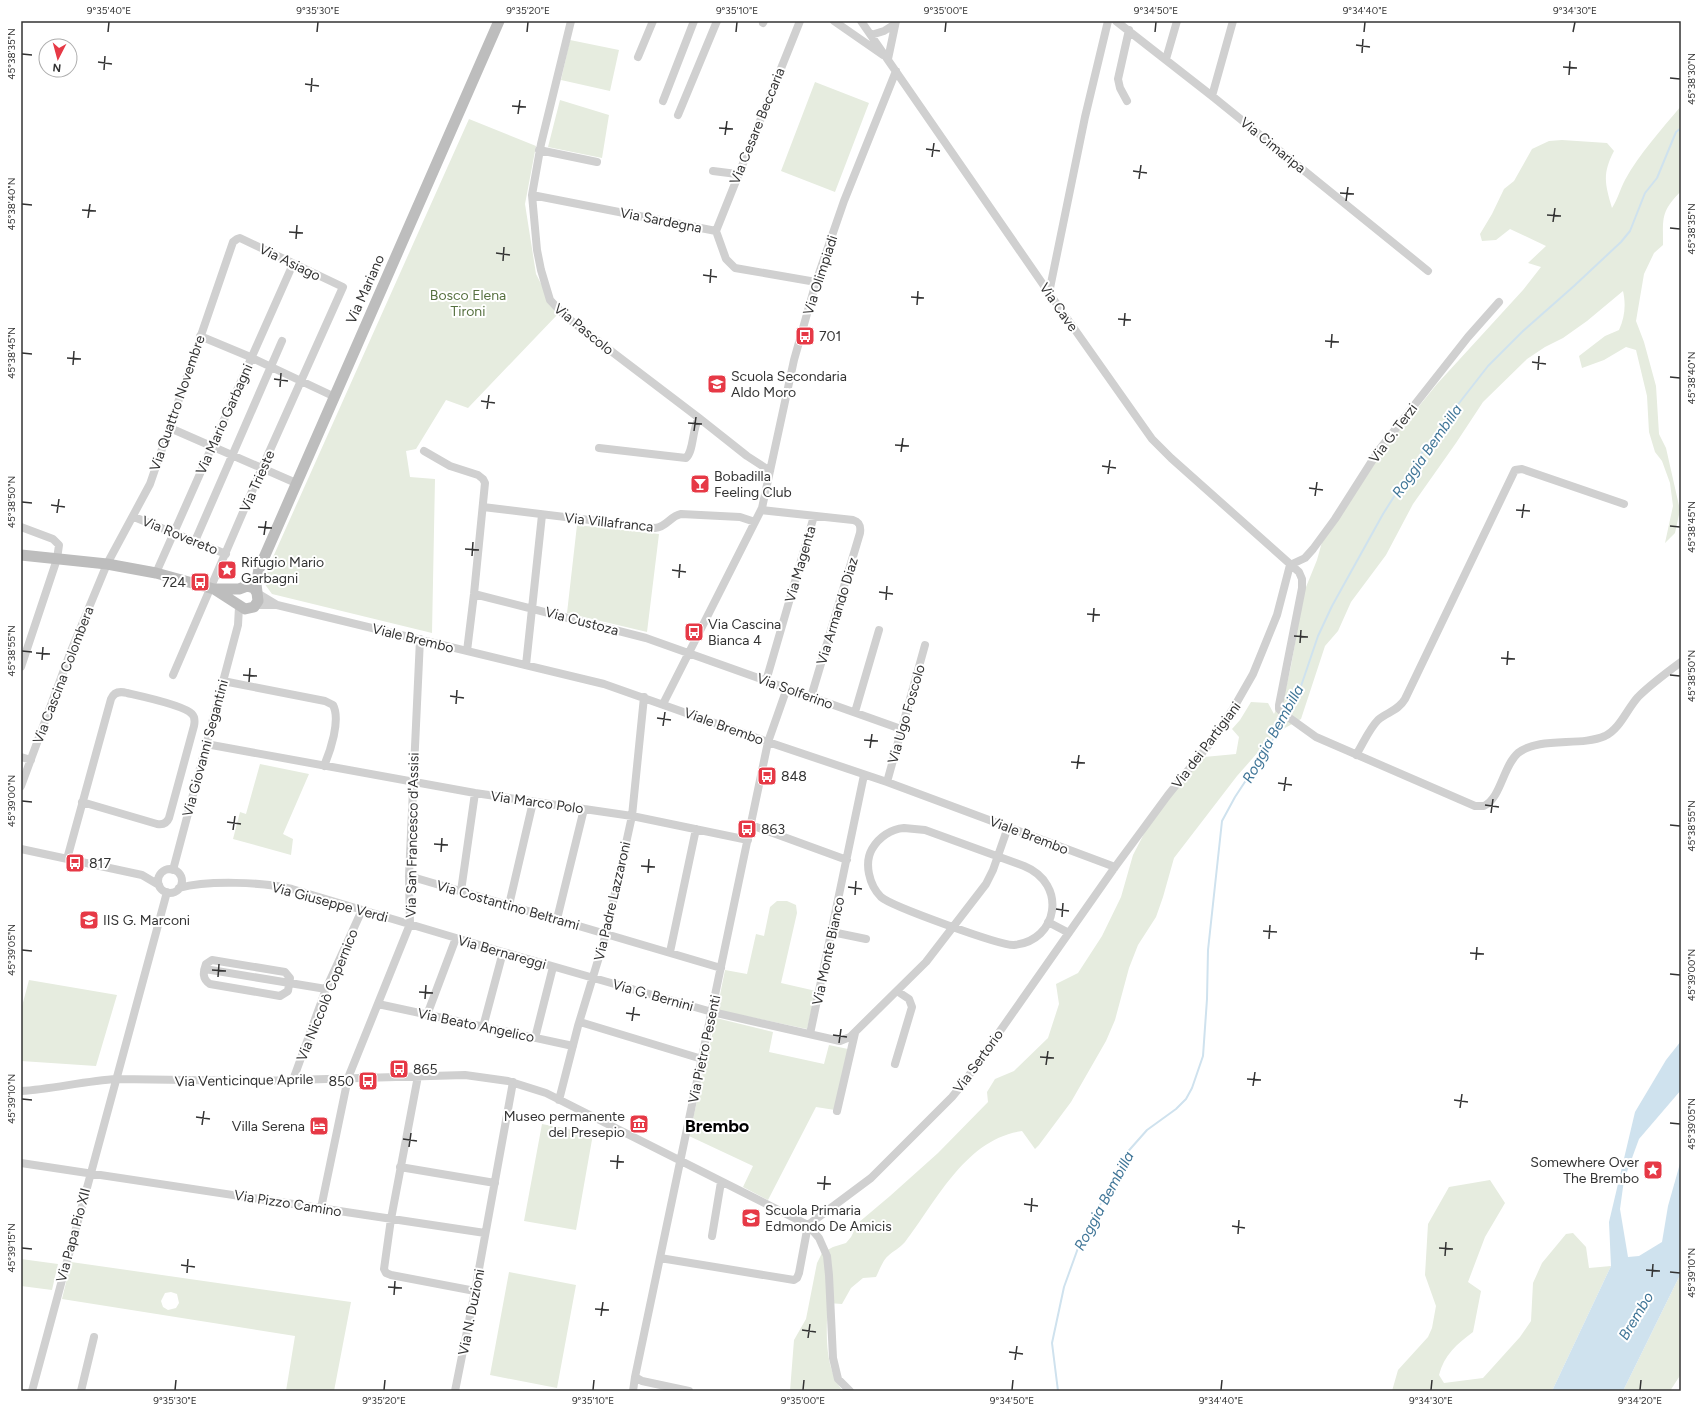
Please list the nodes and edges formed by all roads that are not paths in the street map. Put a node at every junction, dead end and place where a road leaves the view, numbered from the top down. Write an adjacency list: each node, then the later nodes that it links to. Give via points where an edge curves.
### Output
1 (498, 21): 42 (street, Via Mariano)
2 (571, 21): 24 (street, Via Pascolo)
3 (653, 21): 16 (street)
4 (694, 21): 21 (street)
5 (717, 21): 23 (street)
6 (800, 21): 27 (street, Via Cesare Beccaria)
7 (861, 21): 15 (street, Via Cave)
8 (1108, 21): 35 (street, via 1085,117)
9 (1116, 21): 14 (street, Via Cimaripa)
10 (1177, 21): 18 (street)
11 (1232, 21): 20 (street)
12 (839, 22): 17 (street, via 875,51)
13 (895, 22): 15 (street, via 884,31); 17 (street)
14 (1129, 30): 18 (street, Via Cimaripa); 22 (street, via 1118,79 1120,90)
15 (871, 35): 17 (street, Via Cave)
16 (638, 57)
17 (887, 57): 19 (street, Via Cave)
18 (1166, 59): 20 (street, Via Cimaripa)
19 (896, 71): 33 (street, Via Olimpiadi, via 844,201); 35 (street, Via Cave)
20 (1212, 96): 32 (street, Via Cimaripa)
21 (662, 101)
22 (1127, 101)
23 (678, 114)
24 (539, 150): 25 (street); 28 (street, Via Pascolo)
25 (597, 162)
26 (713, 172): 27 (street)
27 (737, 174): 29 (street, Via Cesare Beccaria)
28 (532, 195): 29 (street, Via Sardegna); 43 (street, Via Pascolo, via 538,261 548,296 554,306)
29 (716, 231): 33 (street, Via Sardegna, via 726,258 735,268)
30 (236, 239): 31 (street, Via Asiago, via 242,239); 37 (street, Via Quattro Novembre)
31 (293, 264): 34 (street, Via Asiago); 39 (street, Via Mario Garbagni)
32 (1428, 271)
33 (816, 282): 50 (street, Via Olimpiadi, via 794,360)
34 (343, 287): 41 (street, Via Trieste)
35 (1049, 293): 66 (street, Via Cave, via 1158,446)
36 (1499, 302): 66 (street, Via G. Terzi, via 1384,443 1313,549 1305,558)
37 (200, 336): 39 (street); 44 (street, Via Quattro Novembre)
38 (282, 341): 40 (street)
39 (251, 358): 40 (street); 45 (street, Via Mario Garbagni)
40 (271, 368): 41 (street); 48 (street)
41 (302, 381): 42 (street); 49 (street, Via Trieste)
42 (334, 396): 51 (street, Via Mariano)
43 (699, 418): 46 (street, via 695,425 690,453 686,458); 50 (street, Via Pascolo)
44 (170, 428): 45 (street); 57 (street, Via Quattro Novembre, via 150,484)
45 (212, 446): 48 (street); 60 (street, Via Mario Garbagni)
46 (599, 448)
47 (424, 451): 53 (street, via 450,466 482,478 485,485)
48 (232, 455): 49 (street); 61 (street)
49 (262, 468): 51 (street); 62 (street, Via Trieste)
50 (770, 471): 54 (street, Via Olimpiadi)
51 (296, 483): 67 (street, Via Mariano)
52 (1624, 504): 97 (street, via 1522,469 1515,470 1405,699 1397,709 1378,720)
53 (483, 507): 55 (street, Via Villafranca); 72 (street)
54 (761, 510): 56 (street); 58 (street, Via Olimpiadi)
55 (542, 515): 58 (street, Via Villafranca, via 655,528 663,526 674,516 681,514 740,517); 76 (street)
56 (814, 516): 88 (street, Via Magenta); 91 (street, Via Armando Diaz, via 855,521 860,525 860,531)
57 (134, 517): 60 (street, Via Rovereto); 65 (street, Via Quattro Novembre)
58 (755, 522): 82 (street, Via Olimpiadi)
59 (21, 527): 64 (street, via 53,539 59,545)
60 (173, 532): 61 (street, Via Rovereto); 68 (street, Via Mario Garbagni)
61 (195, 541): 62 (street, Via Rovereto)
62 (226, 554): 69 (street, Via Trieste)
63 (21, 555): 64 (street)
64 (57, 559): 65 (street); 85 (street)
65 (107, 564): 68 (street); 99 (street, Via Cascina Colombera, via 71,651)
66 (1290, 565): 97 (street, Via Cave, via 1299,572 1302,583 1279,709 1313,736); 118 (street, Via dei Partigiani, via 1277,615 1243,693 1219,731)
67 (259, 569): 70 (street, Via Mariano); 71 (street, Via Mariano)
68 (156, 573): 69 (street)
69 (212, 588): 70 (street); 73 (street); 86 (street, Via Trieste)
70 (241, 588): 71 (street, via 252,587); 73 (street, via 235,596)
71 (257, 593): 74 (street, Viale Brembo); 75 (street, via 258,601)
72 (474, 594): 76 (street, Via Custoza); 81 (street)
73 (238, 605): 75 (street, via 245,609); 77 (street, Via Giovanni Segantini)
74 (278, 605): 75 (street, Viale Brembo); 79 (street, Viale Brembo)
75 (253, 607): 77 (street, Via Giovanni Segantini)
76 (532, 608): 82 (street, Via Custoza, via 646,638); 84 (street)
77 (238, 625): 87 (street, Via Giovanni Segantini)
78 (880, 630): 93 (street)
79 (420, 639): 81 (street, Viale Brembo); 103 (street, Via San Francesco d'Assisi)
80 (925, 645): 94 (street, Via Ugo Foscolo)
81 (467, 651): 84 (street, Viale Brembo)
82 (688, 653): 88 (street, Via Solferino); 92 (street, Via Olimpiadi)
83 (1681, 662): 97 (street, via 1642,693 1607,735 1537,746 1520,752 1510,762 1491,800 1484,806 1474,806)
84 (526, 665): 90 (street, Viale Brembo, via 588,679)
85 (21, 667)
86 (173, 675)
87 (223, 681): 96 (street, Via Giovanni Segantini); 100 (street, via 325,701 333,705 334,736)
88 (766, 681): 89 (street, Via Solferino)
89 (787, 688): 91 (street, Via Solferino); 95 (street, Via Pietro Pesenti)
90 (644, 697): 92 (street, Viale Brembo); 109 (street, Via Padre Lazzaroni)
91 (811, 697): 93 (street, Via Solferino)
92 (663, 704): 95 (street, Viale Brembo)
93 (855, 712): 94 (street, Via Solferino)
94 (902, 729): 102 (street, Via Ugo Foscolo)
95 (768, 742): 101 (street, Viale Brembo); 110 (street, Via Pietro Pesenti)
96 (206, 744): 100 (street, Via Marco Polo); 119 (street, Via Giovanni Segantini)
97 (1356, 755)
98 (21, 757): 99 (street)
99 (31, 760): 104 (street, Via Cascina Colombera)
100 (324, 766): 103 (street, Via Marco Polo)
101 (864, 775): 102 (street, Viale Brembo); 117 (street, Via Monte Bianco)
102 (887, 782): 111 (street, Viale Brembo)
103 (413, 783): 105 (street, Via Marco Polo); 122 (street, Via San Francesco d'Assisi)
104 (21, 786)
105 (475, 793): 107 (street, Via Marco Polo); 126 (street)
106 (82, 802): 106 (street, via 157,824 165,823 169,818 194,726 192,714 184,709 127,692 115,693 111,698); 116 (street)
107 (533, 802): 108 (street, Via Marco Polo); 128 (street)
108 (584, 809): 109 (street, Via Marco Polo); 130 (street)
109 (632, 816): 112 (street, Via Marco Polo); 136 (street, Via Padre Lazzaroni)
110 (751, 826): 113 (street, Via Pietro Pesenti); 117 (street)
111 (1008, 827): 115 (street); 118 (street, Viale Brembo)
112 (696, 829): 113 (street, Via Marco Polo); 140 (street)
113 (748, 840): 142 (street, Via Pietro Pesenti)
114 (21, 849): 116 (street)
115 (998, 856): 131 (street, via 1030,868 1043,879 1053,899); 133 (street, via 986,884); 133 (street, via 925,830 912,828 888,832 873,848 869,858 869,871 880,896 891,904)
116 (67, 859): 121 (street)
117 (847, 860): 134 (street, Via Monte Bianco)
118 (1115, 867): 135 (street, Via Sertorio)
119 (176, 872): 120 (street, via 164,871); 123 (street, Via Giuseppe Verdi); 125 (street, via 182,881)
120 (161, 874): 121 (street); 124 (street)
121 (142, 876): 124 (street)
122 (409, 876): 126 (street, Via Costantino Beltrami); 132 (street, Via San Francesco d'Assisi)
123 (202, 883): 125 (street, Via Giuseppe Verdi); 129 (street, Via Giuseppe Verdi, via 284,887)
124 (159, 884): 127 (street, via 163,891)
125 (179, 888): 127 (street, via 172,893)
126 (460, 891): 128 (street, Via Costantino Beltrami)
127 (167, 892): 160 (street)
128 (509, 905): 130 (street, Via Costantino Beltrami)
129 (362, 910): 132 (street, Via Giuseppe Verdi); 145 (street, Via Niccolò Copernico)
130 (557, 919): 136 (street, Via Costantino Beltrami)
131 (1048, 922): 133 (street, via 1034,938 1015,945 998,943); 135 (street)
132 (410, 924): 137 (street, Via Bernareggi); 147 (street, Via San Francesco d'Assisi)
133 (953, 927): 146 (street, via 926,962)
134 (832, 932): 138 (street); 153 (street, Via Monte Bianco)
135 (1069, 933): 174 (street, Via Sertorio, via 954,1095 871,1178)
136 (606, 934): 140 (street, Via Costantino Beltrami); 143 (street, Via Padre Lazzaroni)
137 (456, 938): 139 (street, Via Bernareggi); 149 (street)
138 (866, 939)
139 (503, 952): 141 (street, Via Bernareggi); 151 (street)
140 (670, 952): 142 (street, Via Costantino Beltrami)
141 (553, 967): 143 (street, Via Bernareggi); 154 (street)
142 (721, 968): 148 (street, Via Pietro Pesenti)
143 (593, 978): 148 (street, Via G. Bernini); 150 (street, Via Padre Lazzaroni)
144 (289, 982): 144 (street, via 205,968 204,978 210,984 279,996 287,993); 145 (street)
145 (326, 988): 161 (street, Via Niccolò Copernico)
146 (896, 991): 152 (street); 157 (street, via 909,999 912,1007)
147 (378, 1004): 149 (street, Via Beato Angelico); 159 (street, Via San Francesco d'Assisi)
148 (712, 1012): 153 (street, Via G. Bernini); 156 (street, Via Pietro Pesenti)
149 (427, 1014): 151 (street, Via Beato Angelico)
150 (580, 1022): 155 (street, Via Padre Lazzaroni); 156 (street)
151 (483, 1027): 154 (street, Via Beato Angelico)
152 (855, 1032): 153 (street, Via G. Bernini, via 840,1041); 165 (street)
153 (810, 1034)
154 (534, 1038): 155 (street, Via Beato Angelico)
155 (573, 1046): 164 (street, Via Padre Lazzaroni)
156 (702, 1059): 166 (street, Via Pietro Pesenti)
157 (895, 1064)
158 (418, 1076): 159 (street, Via Venticinque Aprile); 162 (street, Via Venticinque Aprile, via 472,1075); 168 (street)
159 (348, 1078): 161 (street, Via Venticinque Aprile); 172 (street, Via San Francesco d'Assisi)
160 (117, 1079): 161 (street, Via Venticinque Aprile); 163 (street, Via Venticinque Aprile); 169 (street, Via Papa Pio XII)
161 (293, 1080)
162 (513, 1082): 164 (street, Via Venticinque Aprile); 171 (street, Via N. Duzioni)
163 (21, 1091)
164 (559, 1100): 166 (street, Via Venticinque Aprile)
165 (837, 1111)
166 (680, 1162): 170 (street, Via Venticinque Aprile); 177 (street, Via Pietro Pesenti)
167 (21, 1163): 169 (street, Via Pizzo Camino)
168 (400, 1167): 171 (street); 173 (street)
169 (90, 1173): 172 (street, Via Pizzo Camino); 181 (street, Via Papa Pio XII)
170 (720, 1182): 174 (street, Via Venticinque Aprile); 176 (street)
171 (495, 1183): 175 (street, Via N. Duzioni)
172 (321, 1208): 173 (street, Via Pizzo Camino)
173 (391, 1219): 175 (street, Via Pizzo Camino); 178 (street, via 384,1266 386,1273)
174 (808, 1224): 177 (street, via 798,1278 794,1280); 186 (street, Via Venticinque Aprile, via 819,1238 827,1256 834,1366 840,1382)
175 (485, 1233): 178 (street, Via N. Duzioni)
176 (712, 1236)
177 (660, 1258): 180 (street, Via Pietro Pesenti)
178 (475, 1291): 183 (street, Via N. Duzioni)
179 (94, 1337): 182 (street)
180 (636, 1378): 184 (street, Via Pietro Pesenti); 185 (street)
181 (32, 1391)
182 (81, 1391)
183 (455, 1391)
184 (633, 1391)
185 (689, 1391)
186 (850, 1391)

